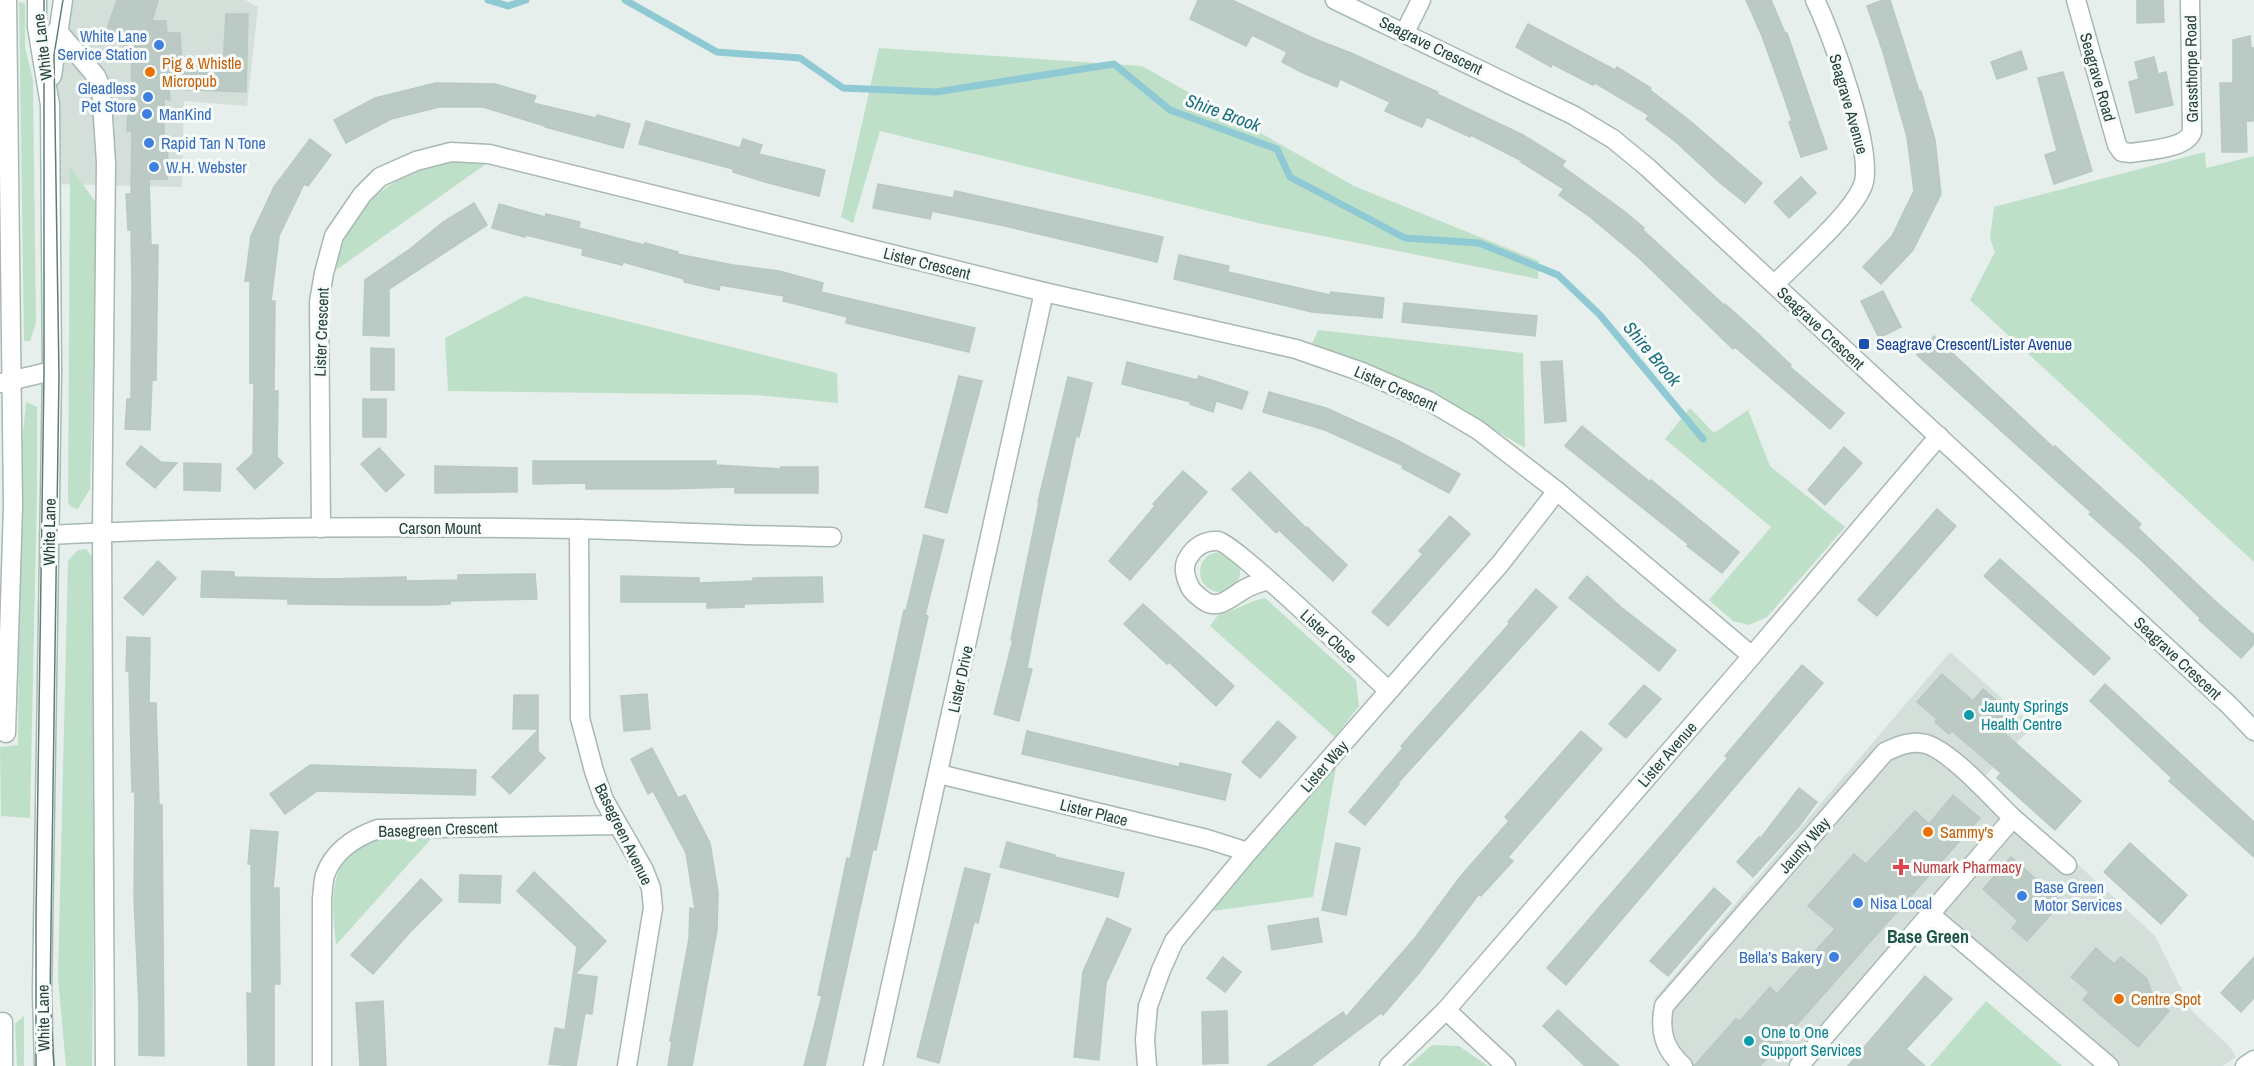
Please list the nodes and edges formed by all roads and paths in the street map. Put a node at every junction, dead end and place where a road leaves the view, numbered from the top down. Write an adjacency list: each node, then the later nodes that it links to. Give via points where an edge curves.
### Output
1 (7, 0): 16 (street, White Lane)
2 (37, 0): 11 (street, White Lane, via 37,27)
3 (63, 0): 9 (street)
4 (1335, 0): 10 (street, Seagrave Crescent)
5 (1421, 0): 10 (street)
6 (1815, 0): 13 (street, Seagrave Avenue, via 1855,113 1866,162 1864,184 1851,206)
7 (2076, 0): 12 (street, Seagrave Road)
8 (2190, 0): 12 (street, Grassthorpe Road, via 2190,139 2182,144)
9 (57, 30): 11 (street); 21 (street, White Lane, via 101,87 106,163)
10 (1404, 32): 13 (street, Seagrave Crescent, via 1573,115 1613,139)
11 (50, 105): 15 (street, White Lane)
12 (2122, 152)
13 (1774, 284): 17 (street, Seagrave Crescent)
14 (1044, 292): 18 (street, Lister Crescent, via 1296,349 1362,372 1429,401 1478,430); 19 (street, Lister Crescent, via 489,154 451,152 416,161 380,177 362,195 334,236 324,273 319,302); 29 (street, Lister Drive)
15 (52, 371): 16 (street); 22 (street, White Lane)
16 (6, 382): 28 (street, White Lane, via 13,506)
17 (1939, 436): 25 (street, Lister Avenue); 27 (street, Seagrave Crescent)
18 (1557, 491): 25 (street, Lister Crescent); 26 (street, Lister Way, via 1500,564)
19 (321, 528): 20 (street, Carson Mount); 21 (street, Carson Mount)
20 (579, 530): 23 (street, Carson Mount); 31 (street, Basegreen Avenue, via 580,718 604,800)
21 (102, 532): 22 (street, Carson Mount); 40 (street, White Lane)
22 (49, 534): 39 (street, White Lane)
23 (832, 537)
24 (1268, 580): 26 (street, Lister Close)
25 (1752, 656): 35 (street, Lister Avenue)
26 (1389, 691): 32 (street, Lister Way)
27 (2254, 731)
28 (6, 733)
29 (939, 774): 32 (street, Lister Place); 43 (street, Lister Drive)
30 (2013, 818): 33 (street, Jaunty Way); 34 (street); 47 (street, Jaunty Way, via 1945,754 1925,744 1903,744 1885,752 1664,1006 1662,1039)
31 (617, 825): 41 (street, Basegreen Crescent, via 378,829 357,836 337,854 325,875); 42 (street, Basegreen Avenue, via 644,870 653,908)
32 (1248, 852): 44 (street, Lister Way, via 1174,941 1148,1006)
33 (2067, 865)
34 (1931, 915): 48 (street); 49 (street)
35 (1446, 1010): 45 (street, Lister Avenue); 46 (street)
36 (3, 1022): 38 (street)
37 (2254, 1060): 50 (street)
38 (3, 1066)
39 (44, 1066)
40 (105, 1066)
41 (322, 1066)
42 (627, 1066)
43 (873, 1066)
44 (1147, 1066)
45 (1389, 1066)
46 (1506, 1066)
47 (1683, 1066)
48 (1799, 1066)
49 (2109, 1066)
50 (2245, 1066)

